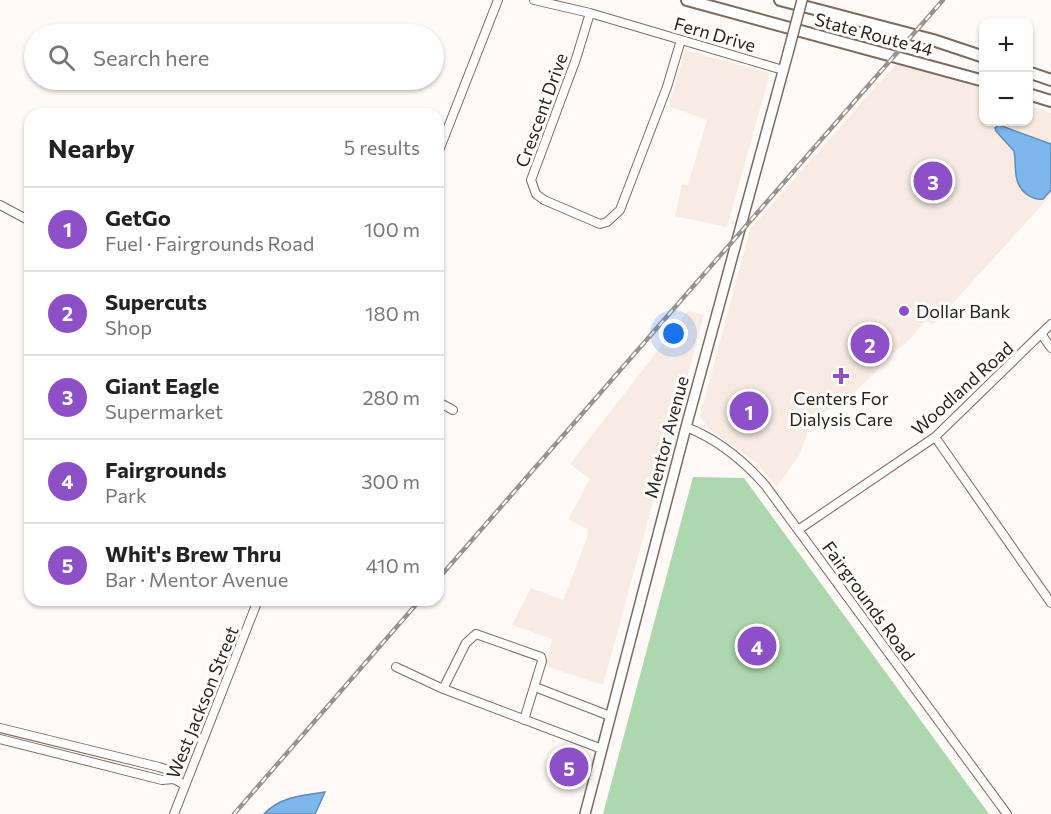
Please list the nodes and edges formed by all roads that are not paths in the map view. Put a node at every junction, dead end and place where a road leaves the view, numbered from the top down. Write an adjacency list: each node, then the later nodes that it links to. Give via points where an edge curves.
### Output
1 (498, 0): 15 (street)
2 (534, 0): 6 (street, Fern Drive)
3 (687, 0): 11 (highway, State Route 44)
4 (780, 0): 8 (highway, State Route 44)
5 (802, 0): 9 (main road, Mentor Avenue, bridge)
6 (590, 13): 7 (street, Fern Drive); 7 (street, Crescent Drive, via 531,180 536,194 544,200 600,224 620,210)
7 (681, 40): 9 (street, Fern Drive)
8 (979, 55)
9 (783, 70): 23 (main road, Mentor Avenue)
10 (1033, 73): 12 (highway)
11 (979, 80)
12 (1051, 80)
13 (1033, 95): 14 (highway)
14 (1051, 101)
15 (444, 138)
16 (0, 204): 17 (street)
17 (24, 218)
18 (1051, 324): 19 (street, Woodland Road)
19 (1042, 335): 20 (street); 24 (street, Woodland Road)
20 (1051, 348)
21 (444, 405): 22 (street)
22 (453, 410)
23 (686, 426): 25 (street, Fairgrounds Road, via 718,443 753,471); 31 (main road, Mentor Avenue)
24 (935, 437): 25 (street, Woodland Road); 26 (street)
25 (798, 530): 40 (street, Fairgrounds Road)
26 (1051, 603)
27 (256, 606): 37 (street, West Jackson Street)
28 (396, 667): 30 (street)
29 (535, 687): 30 (street, via 541,657 476,634 466,643); 31 (street); 32 (street)
30 (443, 689): 32 (street)
31 (610, 716): 35 (main road, Mentor Avenue)
32 (524, 720): 35 (street)
33 (0, 728): 36 (street, via 159,767 168,770)
34 (0, 739): 36 (street, via 162,780)
35 (602, 750): 39 (main road, Mentor Avenue)
36 (174, 779): 37 (street)
37 (186, 785): 38 (street, West Jackson Street)
38 (174, 814)
39 (585, 814)
40 (1007, 814)

